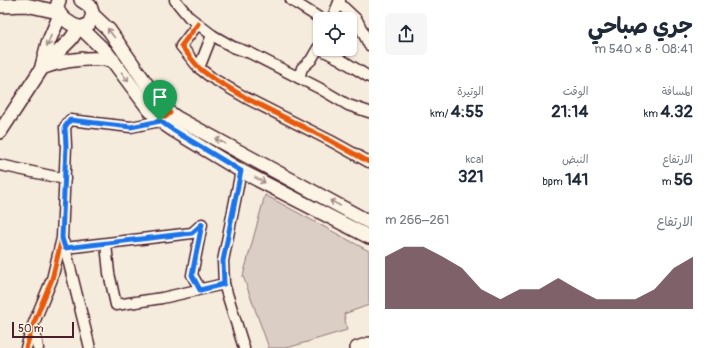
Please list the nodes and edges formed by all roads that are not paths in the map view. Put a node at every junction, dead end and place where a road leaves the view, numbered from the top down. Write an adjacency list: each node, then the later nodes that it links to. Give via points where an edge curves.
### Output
1 (81, 0): 9 (main road, via 90,6)
2 (175, 0): 10 (street)
3 (291, 0): 8 (street)
4 (339, 2): 7 (street); 13 (street, via 358,20)
5 (0, 6): 6 (main road, via 26,5)
6 (59, 9): 11 (main road, via 72,24); 17 (main road, one-way to 17)
7 (335, 12)
8 (313, 14)
9 (93, 15): 11 (main road, via 89,24); 22 (main road, one-way to 9, via 163,108 109,30)
10 (198, 24): 12 (street); 18 (street, via 181,46)
11 (80, 27): 16 (main road); 17 (main road)
12 (212, 35): 18 (street); 20 (street)
13 (369, 45)
14 (314, 56): 20 (street, via 302,68)
15 (335, 56): 19 (street)
16 (113, 60): 17 (main road, via 77,59); 22 (main road, one-way to 22, via 148,108)
17 (42, 68): 23 (main road)
18 (199, 68): 24 (street, via 248,98)
19 (369, 77)
20 (299, 78): 21 (street, via 348,105)
21 (369, 112)
22 (165, 117): 26 (main road, via 173,130); 27 (street, via 131,127 70,120 65,127); 28 (main road, one-way to 22)
23 (0, 132)
24 (369, 162)
25 (0, 165): 27 (street)
26 (241, 171): 29 (main road, one-way to 29); 33 (street, via 223,261)
27 (65, 179): 30 (street)
28 (369, 222)
29 (369, 237)
30 (62, 238): 32 (street); 35 (street, via 52,279)
31 (106, 244): 32 (street); 34 (street, via 116,305); 34 (street, via 192,233 202,224 192,275)
32 (65, 248): 39 (street)
33 (224, 284): 34 (street); 40 (street)
34 (200, 290)
35 (33, 325): 37 (street); 38 (street)
36 (369, 344): 41 (main road)
37 (26, 348)
38 (38, 348)
39 (90, 348)
40 (244, 348)
41 (357, 348)

